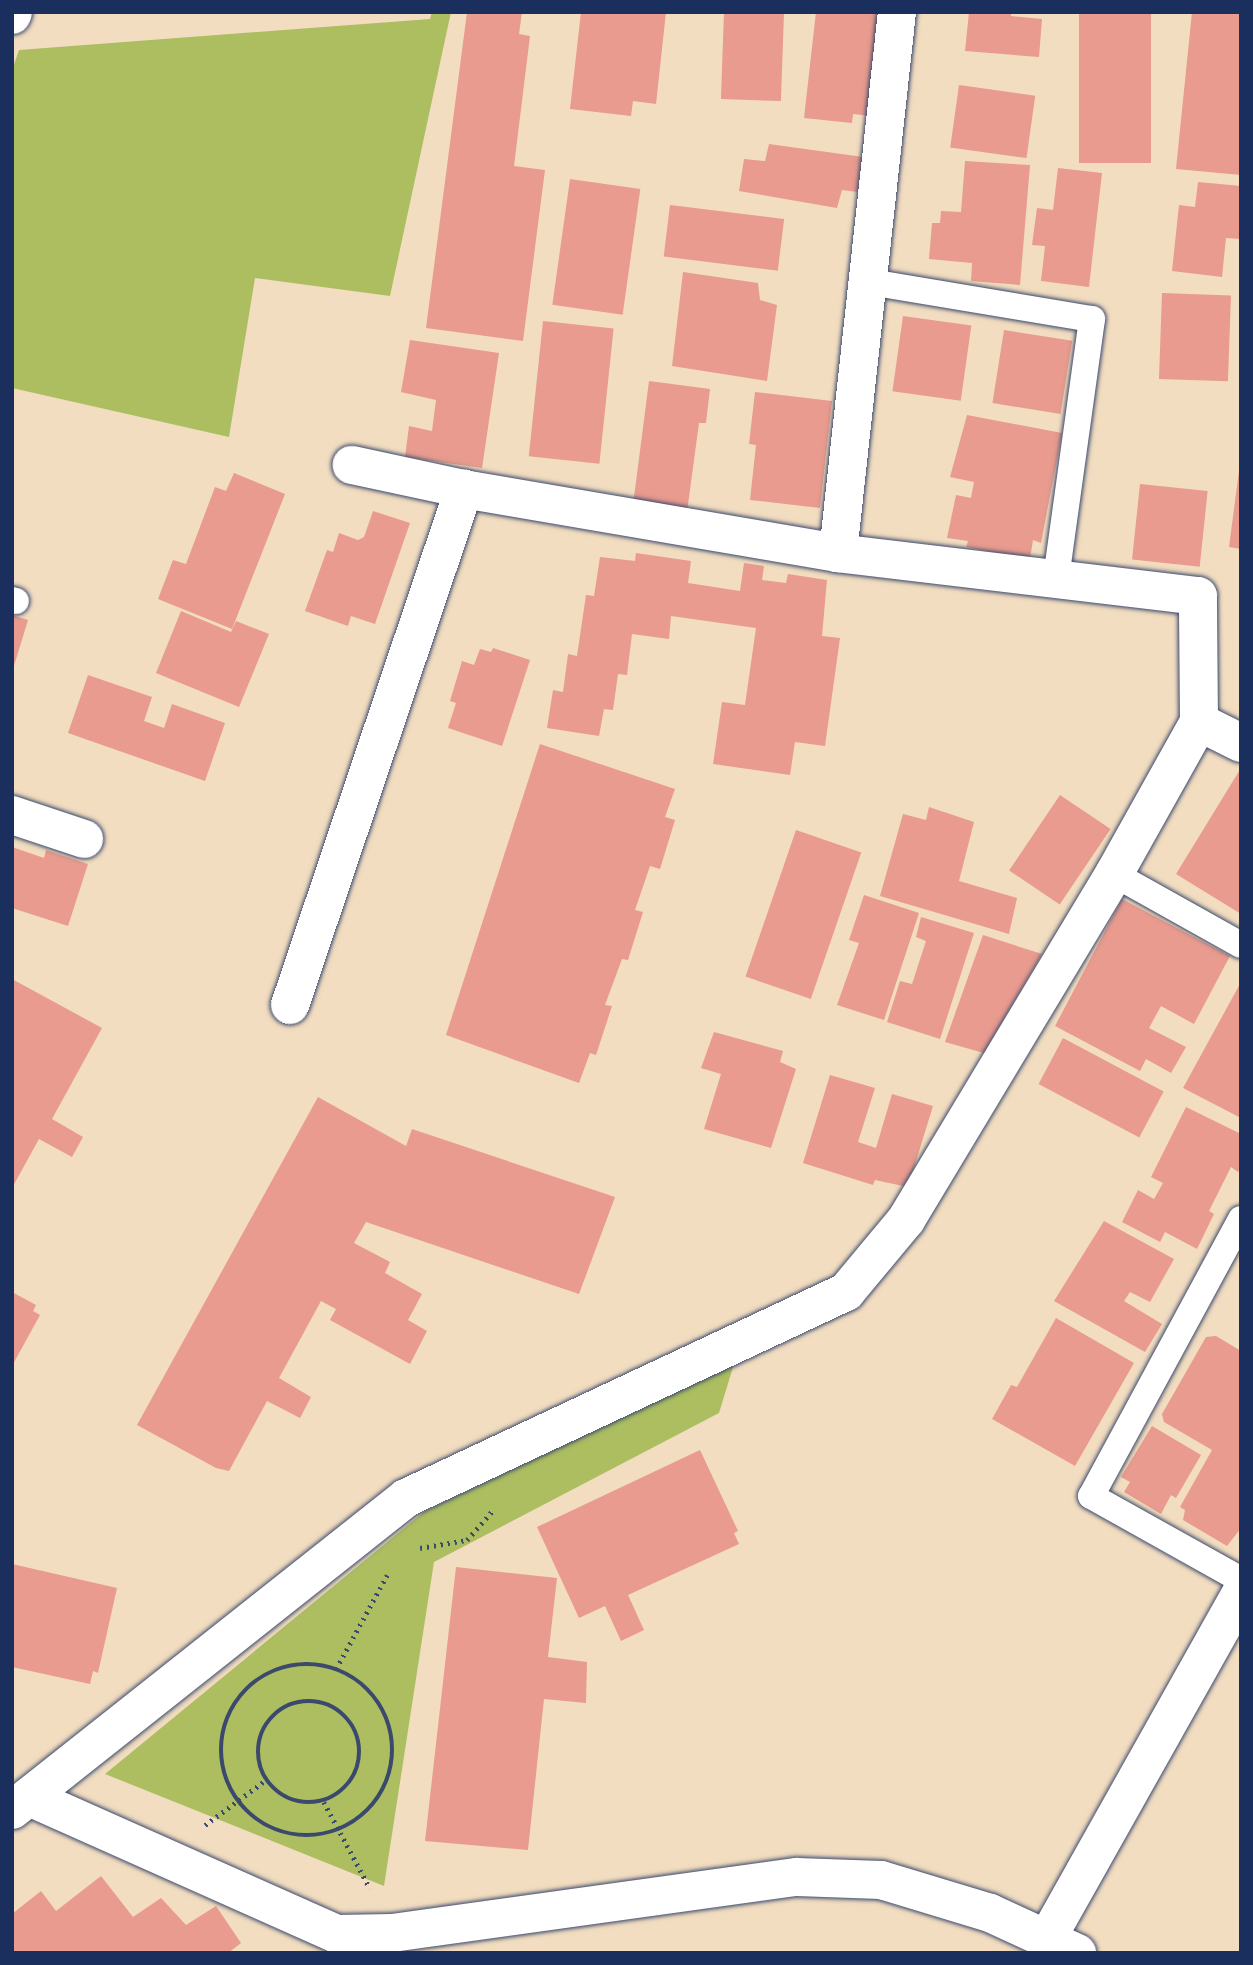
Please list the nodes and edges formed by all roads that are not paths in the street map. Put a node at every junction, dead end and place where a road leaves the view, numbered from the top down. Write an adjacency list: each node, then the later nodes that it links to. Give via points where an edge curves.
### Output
1 (897, 12): 2 (street)
2 (870, 282): 5 (street); 6 (lane, via 1093,319)
3 (352, 466): 4 (street)
4 (464, 489): 5 (street); 13 (street)
5 (838, 552): 6 (street)
6 (1056, 579): 7 (street, via 1198,596)
7 (1199, 722): 8 (street); 11 (street)
8 (1241, 743)
9 (12, 815): 10 (street)
10 (83, 839)
11 (1114, 874): 12 (lane); 17 (street, via 906,1220 846,1292 405,1498)
12 (1241, 945)
13 (290, 1005)
14 (1241, 1219): 15 (lane, via 1091,1496)
15 (1241, 1580)
16 (1241, 1593): 18 (street)
17 (21, 1803): 18 (street, via 163,1856 337,1934 392,1933 797,1877 881,1880 990,1913)
18 (1063, 1945)

